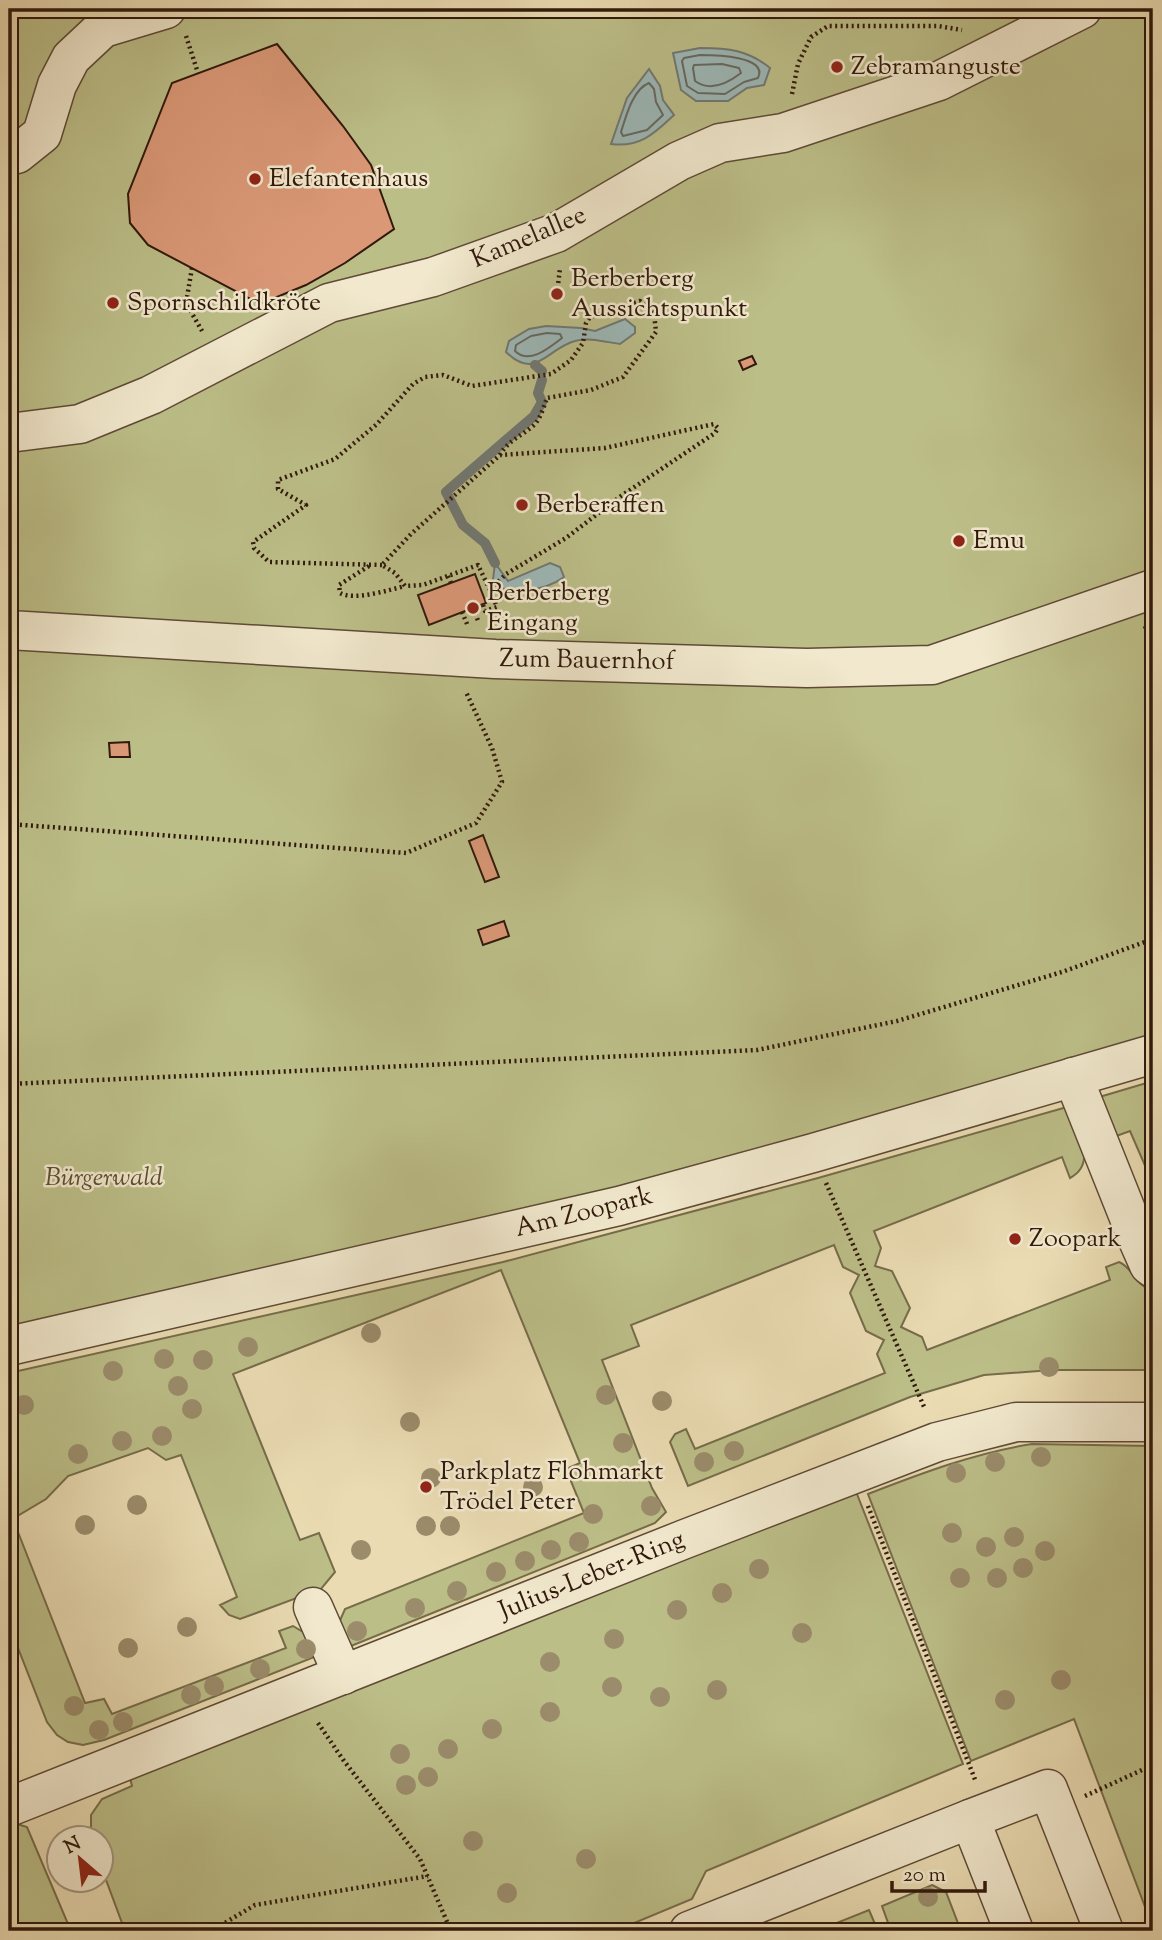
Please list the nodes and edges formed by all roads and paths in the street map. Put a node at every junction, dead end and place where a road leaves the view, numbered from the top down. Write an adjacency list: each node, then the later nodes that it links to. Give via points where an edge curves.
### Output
1 (166, 9): 7 (street, via 103,27 71,58 42,134 17,154)
2 (1082, 9): 6 (street, Kamelallee, via 939,81)
3 (965, 30): 6 (path, via 828,26 811,37 799,64)
4 (190, 48): 5 (path)
5 (198, 73)
6 (783, 133): 11 (street, Kamelallee, via 720,143 679,161 556,233 433,277 329,303)
7 (9, 154)
8 (192, 268): 11 (path, via 186,303)
9 (560, 268): 10 (path)
10 (557, 294)
11 (219, 359): 12 (street, Kamelallee, via 80,425)
12 (9, 433)
13 (500, 455): 14 (path, via 533,427 547,398 591,390 623,377 656,332 654,313 639,301 590,317 583,343 571,360 551,374 472,386 443,374 425,377 335,459 278,480 278,489 306,505 253,542 269,562); 15 (path); 20 (path, via 605,448 714,424 718,428)
14 (370, 565): 15 (path); 18 (path, via 339,585 340,593 367,594)
15 (382, 565): 18 (path)
16 (448, 576): 17 (path); 18 (path); 20 (path, via 478,565)
17 (451, 583)
18 (405, 586)
19 (1153, 589): 23 (street, Zum Bauernhof, via 932,665 807,668)
20 (490, 590): 21 (path, via 496,607 485,611)
21 (483, 605)
22 (9, 630): 23 (street, Zum Bauernhof)
23 (449, 656): 26 (path, via 492,748 502,782 476,823 406,853)
24 (1153, 711): 25 (path)
25 (1151, 718)
26 (9, 824)
27 (1153, 939): 30 (path, via 1062,972 897,1021 757,1051)
28 (1153, 1054): 29 (street, Am Zoopark)
29 (1073, 1077): 31 (street, Am Zoopark); 32 (street)
30 (9, 1084)
31 (813, 1153): 33 (street, Am Zoopark, via 619,1206); 34 (path)
32 (1153, 1268)
33 (9, 1346)
34 (920, 1397)
35 (1153, 1422): 36 (street, Julius-Leber-Ring, via 1016,1422 937,1443)
36 (855, 1474): 38 (street, Julius-Leber-Ring); 43 (path)
37 (313, 1606): 38 (street)
38 (343, 1675): 39 (street, Julius-Leber-Ring)
39 (298, 1694): 41 (street, Julius-Leber-Ring); 44 (path)
40 (1153, 1765): 42 (path)
41 (9, 1807)
42 (1056, 1810): 43 (street, via 1048,1788); 49 (street)
43 (979, 1815): 47 (street); 48 (street)
44 (428, 1876): 45 (path, via 255,1905); 46 (path)
45 (211, 1931)
46 (452, 1931)
47 (689, 1931)
48 (1014, 1931)
49 (1104, 1931)

